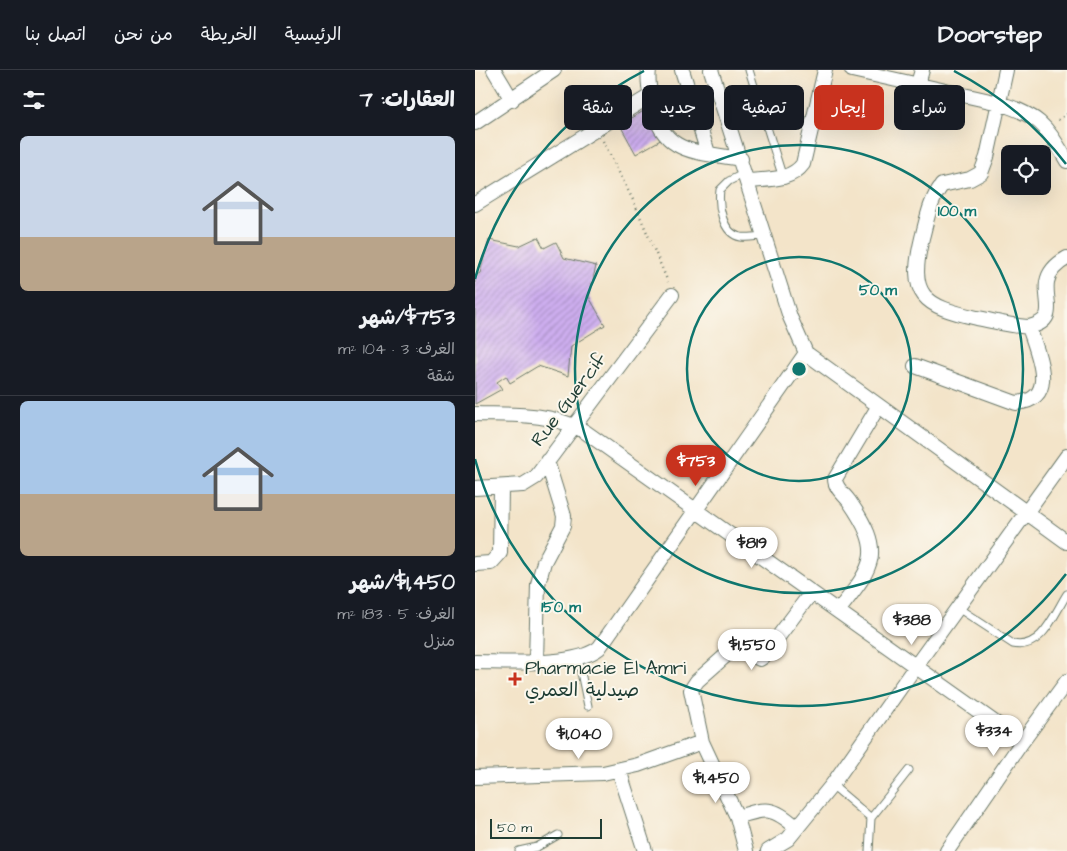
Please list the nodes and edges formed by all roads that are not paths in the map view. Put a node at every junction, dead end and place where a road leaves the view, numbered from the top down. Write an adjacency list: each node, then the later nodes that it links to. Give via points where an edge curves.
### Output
1 (494, 70): 13 (street)
2 (554, 70): 13 (street)
3 (649, 70): 12 (street)
4 (682, 70): 18 (street)
5 (711, 70): 19 (street)
6 (749, 70): 22 (lane)
7 (825, 70): 22 (street, via 803,164 799,170)
8 (852, 70): 11 (street)
9 (922, 70): 11 (street)
10 (1006, 70): 15 (street)
11 (918, 84): 15 (street)
12 (648, 85)
13 (512, 100): 16 (street)
14 (642, 102): 23 (street)
15 (999, 103): 20 (street, via 1036,118 1046,127); 27 (street, via 981,173 970,180 942,185 932,200 920,248 918,277 923,295 933,305 955,313)
16 (475, 123)
17 (662, 130): 18 (street, via 666,138 679,146)
18 (708, 153): 19 (street)
19 (741, 159): 21 (street)
20 (1067, 161)
21 (747, 177): 22 (street); 24 (street); 24 (lane, via 729,181 720,190 721,212 725,224 735,235)
22 (783, 178)
23 (475, 204)
24 (765, 236): 28 (street, via 795,332)
25 (1067, 258): 27 (street, via 1058,263 1049,275 1046,317 1038,325)
26 (672, 295): 32 (street, Rue Guercif)
27 (1029, 327): 29 (street, via 1043,383 1040,393 1027,402 1016,403)
28 (806, 353): 30 (street); 37 (street)
29 (915, 366)
30 (878, 407): 38 (street); 44 (street, via 835,478 838,488 864,524 870,540 871,562)
31 (475, 414): 32 (street, via 543,416)
32 (573, 425): 34 (street, Rue Guercif); 37 (street)
33 (1067, 456): 38 (street)
34 (547, 461): 36 (street, Rue Guercif, via 530,482); 46 (street, via 564,516 563,526 537,584)
35 (475, 488): 36 (street, Rue Guercif)
36 (501, 488): 40 (street, via 499,553 491,562)
37 (696, 512): 41 (street); 45 (street, via 599,648)
38 (1025, 512): 39 (street); 43 (street)
39 (1067, 542)
40 (475, 564)
41 (811, 593): 44 (street); 51 (street, via 763,658 738,648 732,650 693,684 691,694)
42 (1067, 594): 43 (lane, via 1041,636 1022,646 1013,644)
43 (958, 608): 48 (street)
44 (838, 611): 48 (street)
45 (578, 658): 46 (street); 50 (lane)
46 (535, 661): 47 (street)
47 (475, 662)
48 (915, 667): 52 (street); 56 (street)
49 (1067, 682): 52 (street)
50 (588, 706)
51 (702, 742): 53 (street); 57 (street)
52 (1022, 742): 66 (street)
53 (619, 770): 55 (street); 62 (street)
54 (909, 770): 58 (lane)
55 (475, 777)
56 (832, 785): 58 (lane); 59 (street)
57 (737, 817): 59 (street, via 764,809 773,810); 63 (street)
58 (871, 818): 65 (lane)
59 (797, 827): 64 (street, via 787,839)
60 (558, 835): 61 (lane, via 537,847)
61 (519, 851)
62 (645, 851)
63 (746, 851)
64 (768, 851)
65 (869, 851)
66 (947, 851)

